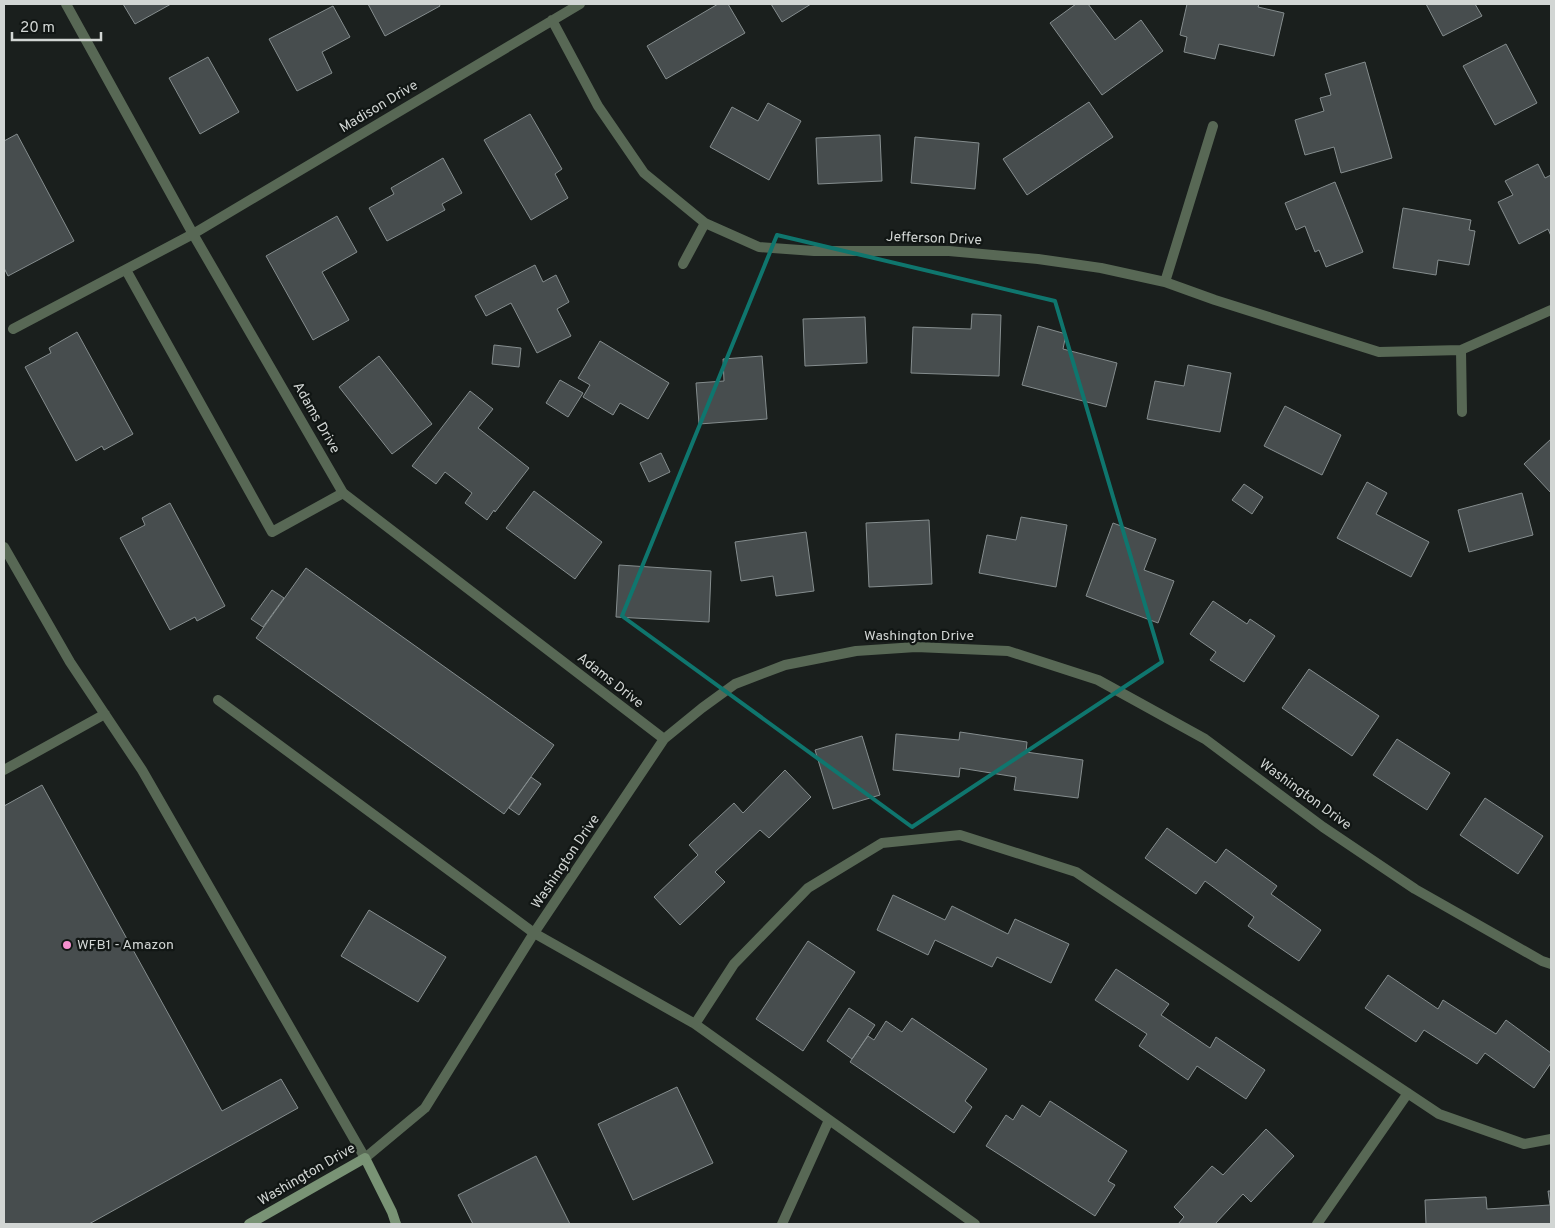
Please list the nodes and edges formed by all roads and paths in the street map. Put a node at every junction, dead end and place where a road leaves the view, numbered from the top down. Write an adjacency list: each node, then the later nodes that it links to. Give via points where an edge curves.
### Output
1 (66, 4): 6 (street, Adams Drive)
2 (580, 4): 3 (street, Madison Drive)
3 (552, 20): 5 (street, Jefferson Drive, via 598,106 644,173); 6 (street, Madison Drive)
4 (1213, 126): 9 (street)
5 (705, 223): 7 (street); 9 (street, Jefferson Drive, via 759,247 814,251 949,251 1101,268)
6 (193, 234): 8 (street, Madison Drive); 14 (street, Adams Drive)
7 (683, 264)
8 (126, 270): 11 (street, Madison Drive); 14 (street, via 272,532)
9 (1165, 282): 12 (street, Jefferson Drive, via 1379,352)
10 (1551, 310): 12 (street, Jefferson Drive)
11 (13, 329)
12 (1461, 350): 13 (street)
13 (1462, 412)
14 (343, 492): 18 (street, Adams Drive)
15 (4, 547): 17 (street, via 70,662)
16 (218, 700): 20 (street)
17 (105, 714): 19 (street); 26 (street, via 142,770)
18 (664, 739): 20 (street, Washington Drive); 21 (street, Washington Drive, via 735,684 786,665 856,651 916,647 1008,651 1098,680 1205,739 1323,827 1415,889)
19 (4, 770)
20 (534, 933): 22 (street); 26 (street, Washington Drive, via 425,1108)
21 (1551, 964)
22 (695, 1024): 23 (street, via 734,964 808,888 882,843 960,835 1076,872); 24 (street)
23 (1408, 1094): 25 (street, via 1439,1114 1524,1144); 31 (street)
24 (829, 1120): 29 (street); 30 (street)
25 (1551, 1140)
26 (366, 1158): 27 (street, Washington Drive); 28 (street)
27 (249, 1224)
28 (396, 1224)
29 (782, 1224)
30 (975, 1224)
31 (1317, 1224)

